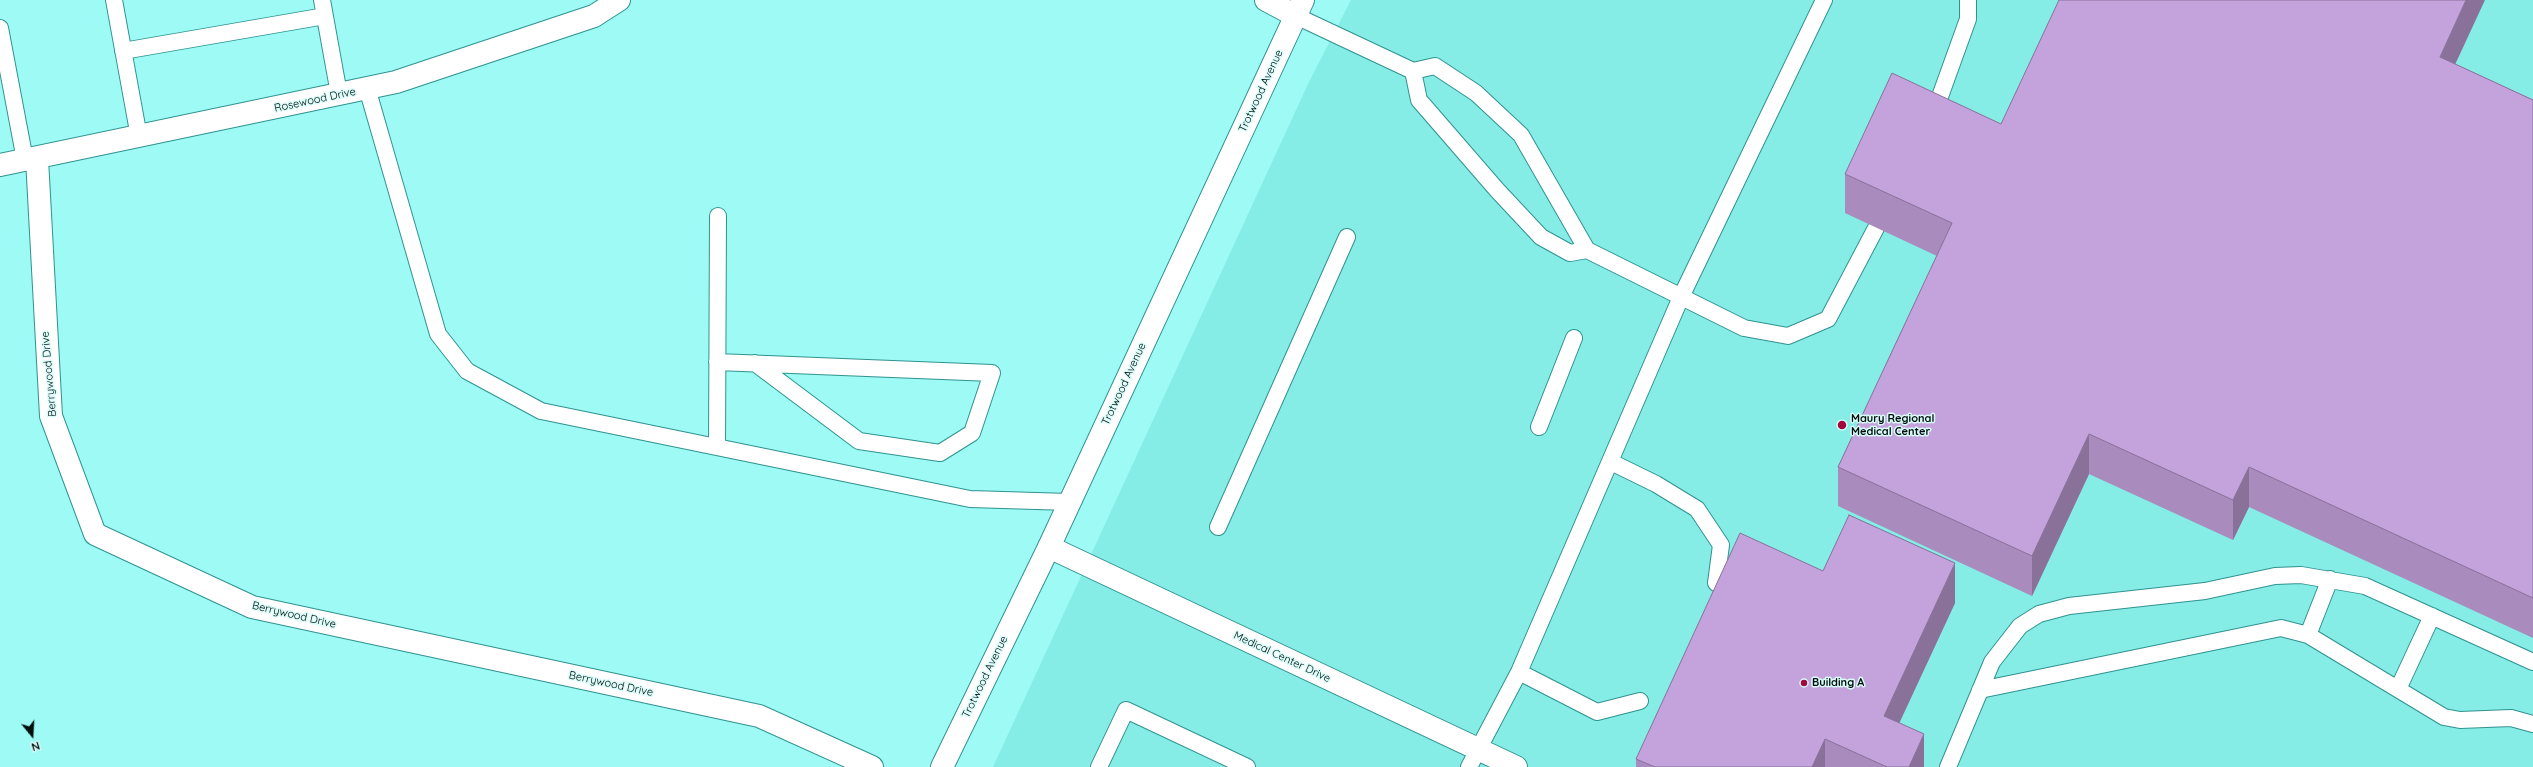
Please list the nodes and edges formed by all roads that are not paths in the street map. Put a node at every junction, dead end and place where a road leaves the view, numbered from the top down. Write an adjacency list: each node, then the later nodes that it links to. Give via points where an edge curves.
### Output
1 (114, 0): 9 (lane)
2 (619, 0): 12 (street, Rosewood Drive, via 594,16 396,82)
3 (1266, 0): 7 (street)
4 (1824, 0): 22 (lane)
5 (1968, 0): 14 (lane, via 1968,19)
6 (324, 8): 9 (lane); 13 (lane)
7 (1299, 8): 10 (lane); 29 (street, Trotwood Avenue)
8 (0, 28): 11 (lane)
9 (123, 51): 15 (lane)
10 (1413, 71): 21 (lane, via 1419,100 1497,190 1541,236 1570,253); 21 (lane, via 1435,66 1476,93 1521,135)
11 (5, 80): 16 (lane)
12 (367, 88): 13 (street, Rosewood Drive); 27 (lane, via 438,334 467,371 541,411)
13 (339, 94): 15 (street, Rosewood Drive)
14 (1927, 128)
15 (139, 137): 16 (street, Rosewood Drive)
16 (31, 160): 17 (street, Rosewood Drive); 43 (street, Berrywood Drive, via 51,416 95,534 252,607 760,716)
17 (0, 165)
18 (718, 216): 24 (lane)
19 (1876, 228): 22 (lane, via 1828,319 1788,336 1744,328)
20 (1347, 237): 30 (lane)
21 (1587, 250): 22 (lane)
22 (1681, 297): 28 (lane)
23 (1574, 338): 26 (lane)
24 (717, 362): 25 (lane); 27 (lane)
25 (755, 364): 25 (lane, via 977,372 992,373 972,433 940,453 858,441)
26 (1539, 427)
27 (717, 447): 29 (lane, via 970,499)
28 (1611, 462): 33 (lane, via 1656,484 1697,509 1721,545); 37 (lane)
29 (1069, 502): 31 (street, Trotwood Avenue)
30 (1218, 526)
31 (1048, 547): 42 (street, Medical Center Drive); 44 (street, Trotwood Avenue)
32 (2330, 579): 34 (lane, via 2366,586); 35 (lane); 39 (lane, via 2301,575 2275,576 2205,591 2069,606 2039,614 2020,626 1992,662)
33 (1716, 583)
34 (2432, 616): 36 (lane); 38 (lane)
35 (2308, 635): 38 (lane); 39 (lane, via 2281,628)
36 (2533, 662)
37 (1519, 672): 40 (lane, via 1597,712); 42 (lane)
38 (2398, 689): 41 (lane, via 2444,717 2460,720 2511,718)
39 (1980, 690): 48 (lane)
40 (1640, 701)
41 (2533, 724)
42 (1474, 758): 47 (street, Medical Center Drive)
43 (872, 767)
44 (942, 767)
45 (1099, 767): 46 (lane, via 1126,710)
46 (1247, 767)
47 (1516, 767)
48 (1948, 767)

